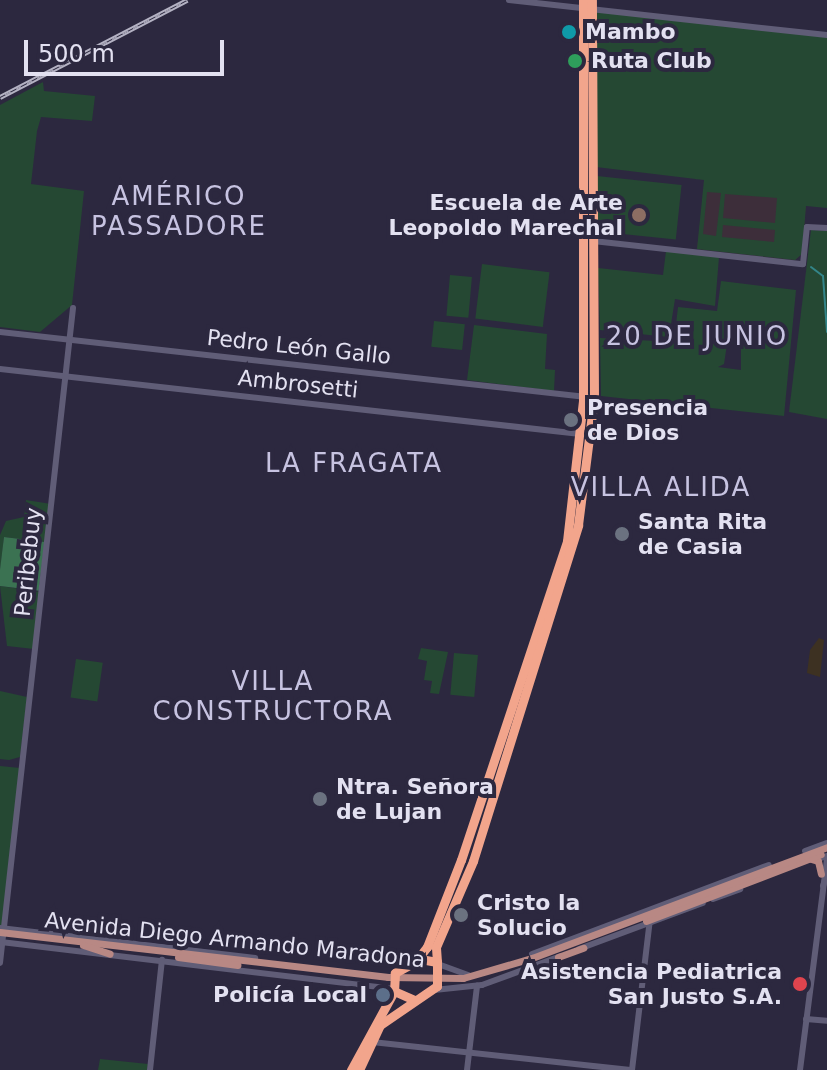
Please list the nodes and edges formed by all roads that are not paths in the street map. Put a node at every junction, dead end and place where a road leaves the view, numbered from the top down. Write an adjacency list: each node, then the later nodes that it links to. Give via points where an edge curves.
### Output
1 (509, 0): 2 (street)
2 (587, 4): 3 (street); 4 (highway); 5 (highway)
3 (827, 35)
4 (582, 171): 5 (main road); 7 (highway)
5 (593, 171): 8 (highway)
6 (827, 228): 8 (street, via 807,229 803,264)
7 (582, 232): 8 (highway); 14 (highway)
8 (594, 237): 14 (highway)
9 (73, 308): 11 (street, Peribebuy)
10 (0, 332): 11 (street, Pedro León Gallo)
11 (70, 339): 13 (street, Peribebuy); 14 (street, Pedro León Gallo)
12 (0, 369): 13 (street, Ambrosetti)
13 (66, 376): 16 (street, Ambrosetti); 27 (street, Peribebuy)
14 (588, 397): 15 (highway); 16 (highway)
15 (591, 430): 16 (street, Ambrosetti); 43 (highway, via 572,557 473,861 436,947)
16 (580, 434): 39 (highway, via 566,548 461,860 427,947)
17 (827, 851): 18 (main road, Avenida Diego Armando Maradona); 19 (main road, Avenida Diego Armando Maradona); 20 (street, Avenida Diego Armando Maradona); 21 (street)
18 (813, 859): 21 (main road); 22 (main road, Avenida Diego Armando Maradona); 24 (street, Avenida Diego Armando Maradona)
19 (768, 869): 20 (main road); 22 (main road, Avenida Diego Armando Maradona)
20 (748, 873): 22 (main road); 23 (street, Avenida Diego Armando Maradona)
21 (824, 873): 52 (street)
22 (727, 886): 23 (main road); 24 (main road); 25 (main road, Avenida Diego Armando Maradona); 25 (main road, Avenida Diego Armando Maradona)
23 (696, 891): 25 (street, Avenida Diego Armando Maradona)
24 (702, 903): 25 (street, Avenida Diego Armando Maradona)
25 (650, 916): 26 (street, Avenida Diego Armando Maradona); 28 (main road, Avenida Diego Armando Maradona); 31 (street, Avenida Diego Armando Maradona); 32 (main road, Avenida Diego Armando Maradona); 60 (street)
26 (611, 923): 28 (main road); 43 (street, Avenida Diego Armando Maradona, via 473,974 456,974)
27 (2, 935): 29 (street, Avenida Diego Armando Maradona); 30 (main road, Avenida Diego Armando Maradona); 34 (street, Avenida Diego Armando Maradona); 40 (street, Peribebuy)
28 (587, 937): 47 (main road, Avenida Diego Armando Maradona, via 494,972)
29 (111, 940): 30 (main road); 33 (street, Avenida Diego Armando Maradona)
30 (84, 944): 33 (main road, Avenida Diego Armando Maradona); 34 (main road)
31 (583, 948): 32 (main road); 37 (street, Avenida Diego Armando Maradona)
32 (569, 949): 37 (main road); 47 (main road, Avenida Diego Armando Maradona, via 492,976)
33 (138, 950): 34 (street, Avenida Diego Armando Maradona); 35 (main road, Avenida Diego Armando Maradona); 38 (street, Avenida Diego Armando Maradona)
34 (110, 954)
35 (189, 956): 36 (street, Avenida Diego Armando Maradona); 38 (street, Avenida Diego Armando Maradona); 41 (main road, Avenida Diego Armando Maradona); 42 (main road, Avenida Diego Armando Maradona); 44 (street, Avenida Diego Armando Maradona)
36 (243, 957): 42 (main road); 45 (street, Avenida Diego Armando Maradona, via 380,974)
37 (558, 957): 48 (street, Avenida Diego Armando Maradona)
38 (162, 960): 56 (street)
39 (416, 961): 43 (highway); 45 (highway)
40 (0, 963)
41 (224, 963): 44 (main road); 46 (main road, Avenida Diego Armando Maradona)
42 (265, 963): 46 (main road, Avenida Diego Armando Maradona)
43 (438, 963): 50 (highway, via 440,978)
44 (201, 964): 49 (street, Avenida Diego Armando Maradona)
45 (397, 970): 49 (highway)
46 (388, 979): 47 (main road, Avenida Diego Armando Maradona)
47 (444, 981)
48 (477, 986): 50 (street, Avenida Diego Armando Maradona); 55 (street)
49 (394, 990): 51 (highway); 54 (highway)
50 (434, 990): 51 (highway)
51 (414, 1000): 54 (highway)
52 (806, 1019): 53 (street); 61 (street)
53 (827, 1021)
54 (366, 1041): 55 (street); 57 (highway); 58 (highway)
55 (469, 1052): 59 (street); 60 (street)
56 (150, 1070)
57 (351, 1070)
58 (359, 1070)
59 (467, 1070)
60 (631, 1070)
61 (800, 1070)

